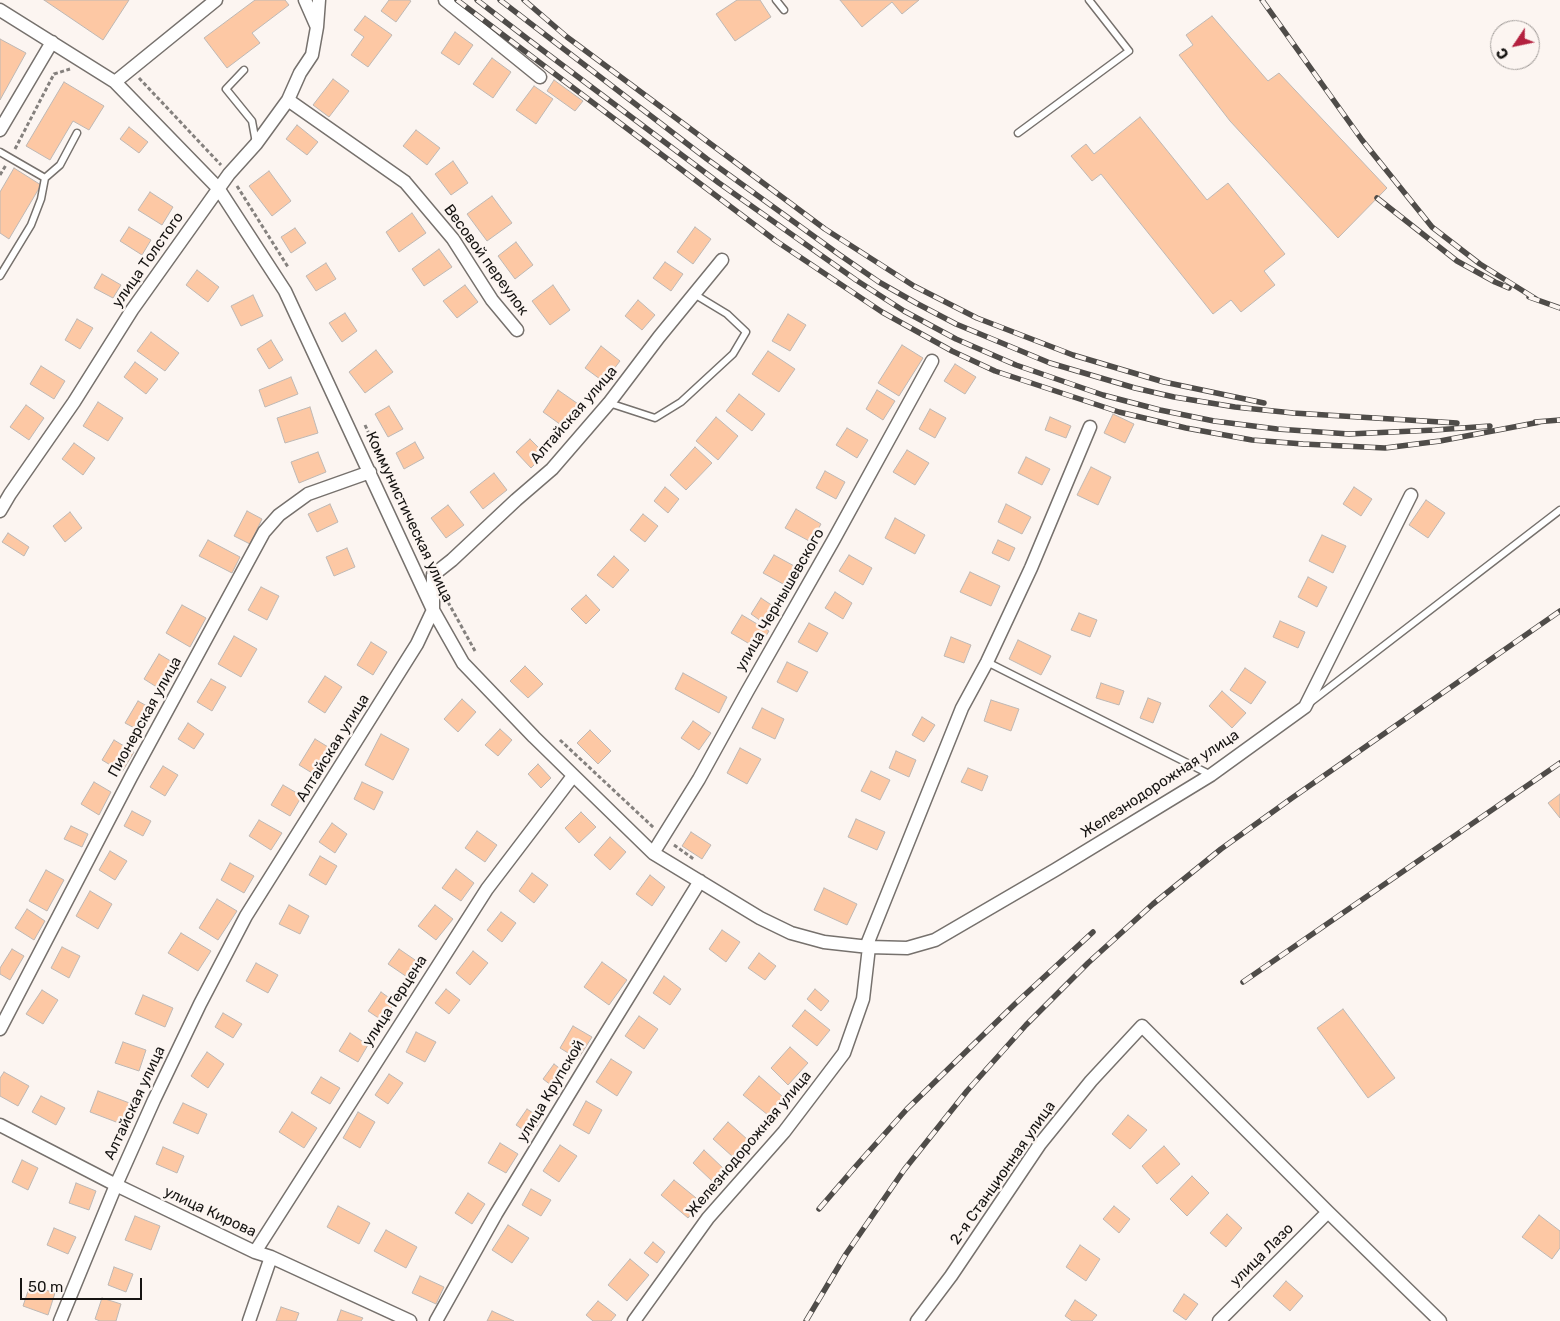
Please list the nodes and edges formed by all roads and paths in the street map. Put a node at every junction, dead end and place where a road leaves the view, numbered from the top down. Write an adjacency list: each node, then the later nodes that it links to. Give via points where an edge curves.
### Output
1 (216, 0): 14 (street)
2 (305, 0): 9 (street)
3 (319, 0): 9 (street, улица Толстого)
4 (445, 0): 13 (street)
5 (776, 0): 8 (lane)
6 (1089, 0): 18 (lane, via 1129,51)
7 (0, 10): 10 (street, Коммунистическая улица)
8 (784, 10)
9 (317, 27): 15 (street, улица Толстого, via 312,55)
10 (52, 42): 11 (street, Коммунистическая улица); 16 (street)
11 (85, 64): 14 (street, Коммунистическая улица); 21 (path, via 54,74)
12 (244, 70): 19 (lane, via 226,89 252,122)
13 (540, 77)
14 (115, 82): 24 (street, Коммунистическая улица)
15 (288, 100): 19 (street, улица Толстого); 28 (street, Весовой переулок, via 405,182 453,239 492,300)
16 (0, 130)
17 (77, 133): 23 (lane, via 60,165)
18 (1018, 133)
19 (256, 144): 24 (street, улица Толстого)
20 (0, 152): 21 (lane)
21 (10, 158): 22 (path); 23 (lane)
22 (0, 175)
23 (45, 178): 26 (lane, via 31,225)
24 (218, 188): 32 (street, Коммунистическая улица, via 285,291); 35 (street, улица Толстого, via 132,310)
25 (722, 260): 27 (street, Алтайская улица)
26 (0, 276)
27 (694, 294): 30 (street, Алтайская улица); 30 (lane, via 727,314 746,332 733,354 681,402 655,418)
28 (517, 330)
29 (932, 361): 41 (street, улица Чернышевского, via 699,779)
30 (609, 403): 36 (street, Алтайская улица, via 552,469 433,575)
31 (1090, 426): 37 (street, Железнодорожная улица, via 1031,568)
32 (370, 472): 36 (street, Коммунистическая улица); 44 (street, Пионерская улица, via 308,494 279,515 264,532 131,777)
33 (1411, 495): 38 (street, Железнодорожная улица)
34 (1560, 510): 38 (lane)
35 (0, 511)
36 (433, 610): 40 (street, Коммунистическая улица, via 463,663); 46 (street, Алтайская улица, via 417,644 246,916 200,1004)
37 (987, 662): 39 (lane); 43 (street, Железнодорожная улица, via 962,708 868,942)
38 (1305, 707): 39 (street, Железнодорожная улица)
39 (1211, 775): 43 (street, Железнодорожная улица, via 935,940 907,948)
40 (573, 776): 41 (street, Коммунистическая улица); 48 (street, улица Герцена, via 487,890)
41 (654, 853): 42 (street, Коммунистическая улица)
42 (700, 881): 43 (street, Коммунистическая улица, via 791,933 824,942); 53 (street, улица Крупской, via 496,1214)
43 (869, 947): 54 (street, Железнодорожная улица, via 863,1000 844,1053 784,1132 708,1218)
44 (0, 1029)
45 (0, 1125): 46 (street, улица Кирова)
46 (116, 1185): 48 (street, улица Кирова); 50 (street, Алтайская улица)
47 (1328, 1212): 55 (street, 2-я Станционная улица, via 1142,1026 1091,1081 1040,1144); 56 (street, улица Лазо); 57 (street)
48 (255, 1252): 49 (street, улица Кирова)
49 (270, 1257): 51 (street); 52 (street, улица Кирова)
50 (60, 1321)
51 (249, 1321)
52 (410, 1321)
53 (436, 1321)
54 (634, 1321)
55 (917, 1321)
56 (1219, 1321)
57 (1440, 1321)

